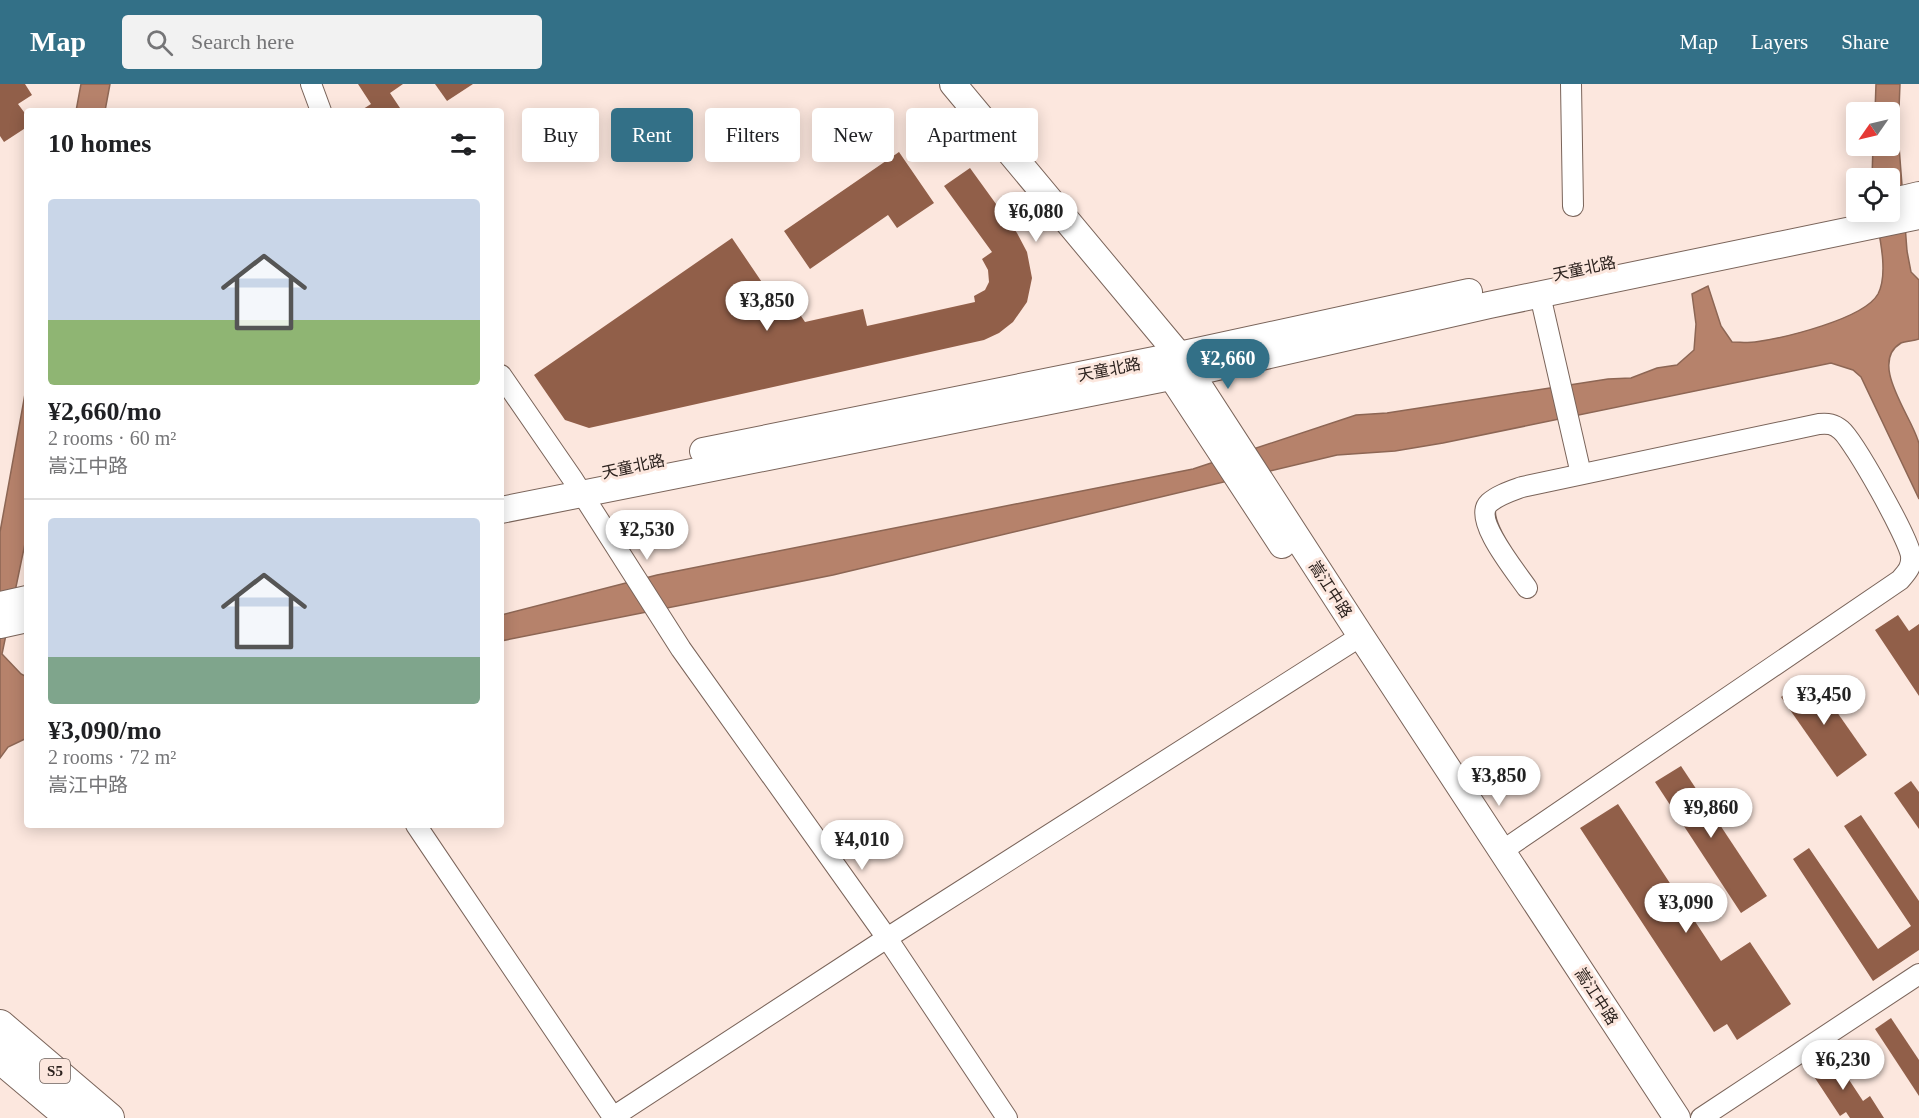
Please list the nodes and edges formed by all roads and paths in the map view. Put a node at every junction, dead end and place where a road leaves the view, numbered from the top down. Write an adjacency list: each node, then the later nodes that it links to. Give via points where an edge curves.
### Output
1 (310, 84): 5 (street)
2 (934, 84): 14 (main road, 嵩江中路)
3 (953, 84): 14 (main road, 嵩江中路)
4 (1571, 84): 8 (street)
5 (320, 108)
6 (1919, 195): 7 (main road)
7 (1900, 200)
8 (1573, 206)
9 (1919, 216): 10 (main road)
10 (1900, 217)
11 (1846, 219): 14 (main road, 天童北路, via 1830,218 1331,321)
12 (1849, 222): 13 (main road)
13 (1540, 295): 14 (main road); 16 (street)
14 (1176, 366): 17 (main road, 天童北路); 25 (main road, 嵩江中路); 25 (main road, 嵩江中路, via 1229,431 1286,519)
15 (504, 380): 17 (street)
16 (1581, 474): 20 (street, via 1522,487 1487,504 1487,529); 27 (street, via 1830,423 1843,431 1870,475 1907,542 1910,567 1900,580)
17 (571, 490): 18 (main road, 天童北路); 19 (main road, 天童北路); 28 (street)
18 (504, 494)
19 (504, 509)
20 (1527, 588)
21 (24, 600): 22 (main road)
22 (0, 605)
23 (24, 620): 24 (main road)
24 (0, 625)
25 (1354, 640): 27 (main road, 嵩江中路); 28 (street); 35 (main road, 嵩江中路)
26 (418, 828): 28 (street, via 613,1117)
27 (1502, 851): 36 (main road, 嵩江中路)
28 (886, 938): 34 (street)
29 (1919, 974): 37 (street)
30 (0, 1025): 33 (highway, S5)
31 (0, 1058): 32 (highway, S5)
32 (71, 1118)
33 (109, 1118)
34 (1007, 1118)
35 (1657, 1118)
36 (1677, 1118)
37 (1701, 1118)

